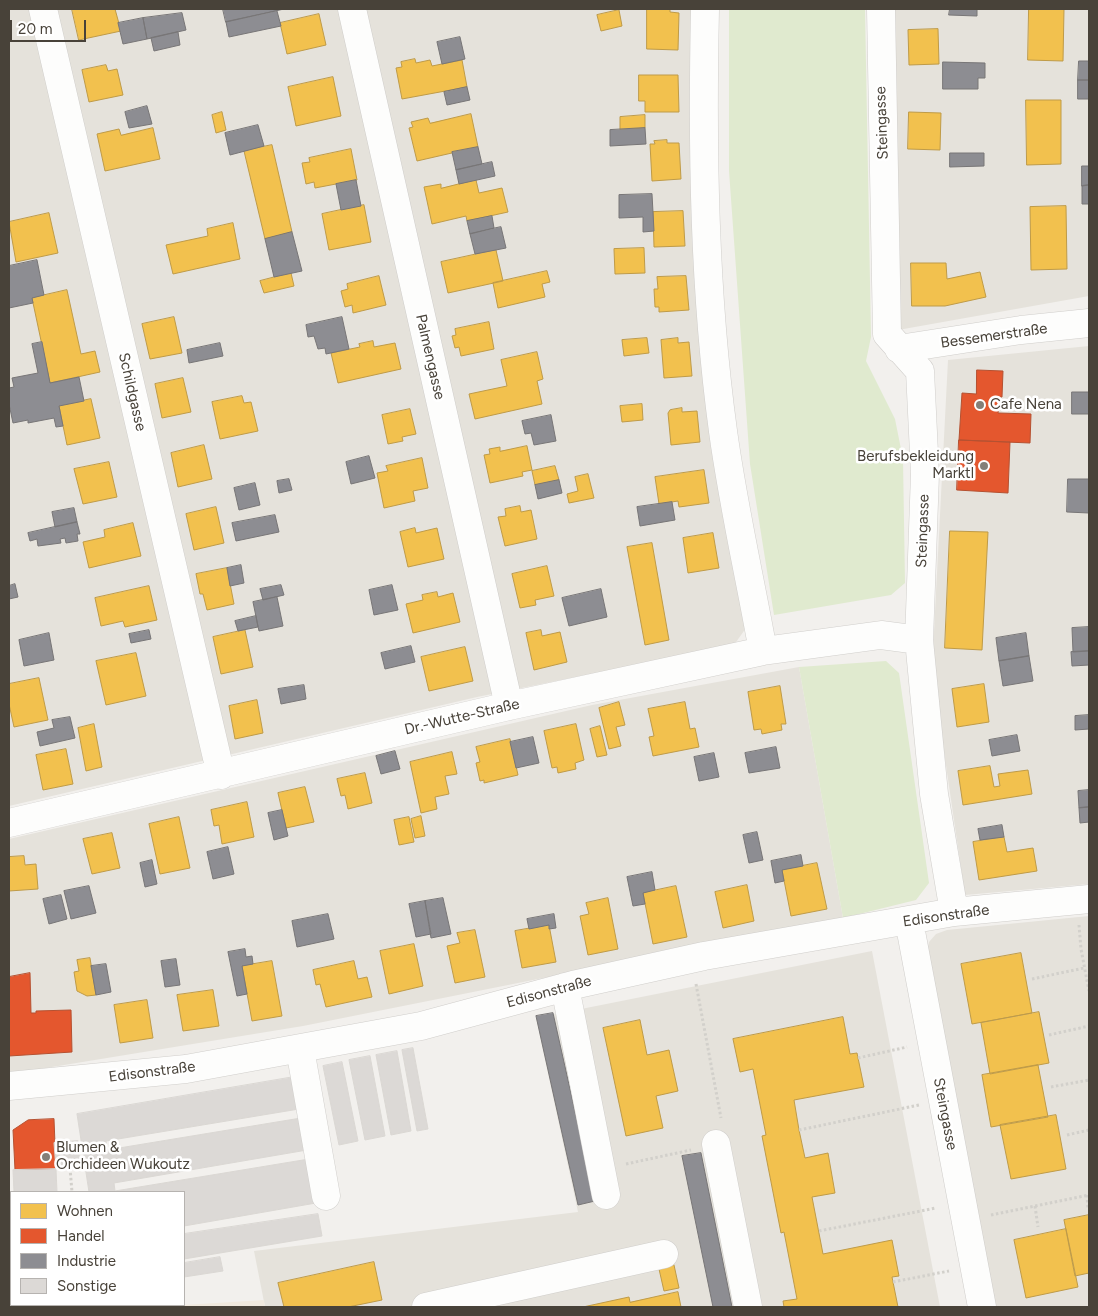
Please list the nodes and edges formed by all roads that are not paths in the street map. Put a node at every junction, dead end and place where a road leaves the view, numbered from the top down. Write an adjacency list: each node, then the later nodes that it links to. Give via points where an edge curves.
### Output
1 (43, 9): 10 (street, Schildgasse)
2 (352, 9): 9 (street, Palmengasse)
3 (705, 9): 8 (street, via 703,88 712,326 723,432)
4 (881, 9): 6 (street, Steingasse, via 887,334)
5 (1089, 323): 6 (street, Bessemerstraße)
6 (899, 349): 7 (street, Steingasse, via 920,372 924,474)
7 (919, 640): 8 (street, Dr.-Wutte-Straße, via 880,635); 13 (street, Steingasse, via 934,794)
8 (763, 651): 9 (street, Dr.-Wutte-Straße)
9 (509, 706): 10 (street, Dr.-Wutte-Straße)
10 (221, 775): 11 (street, Dr.-Wutte-Straße)
11 (9, 823)
12 (1083, 900): 13 (street, Edisonstraße)
13 (954, 912): 14 (street, Edisonstraße)
14 (909, 921): 15 (street, Edisonstraße, via 691,959); 24 (street, Steingasse)
15 (565, 987): 16 (street, Edisonstraße, via 421,1026); 19 (street)
16 (300, 1049): 17 (street, Edisonstraße, via 186,1069); 20 (street)
17 (9, 1086)
18 (716, 1144): 23 (street)
19 (604, 1182)
20 (326, 1196)
21 (664, 1254): 22 (street)
22 (426, 1307)
23 (748, 1307)
24 (982, 1307)

